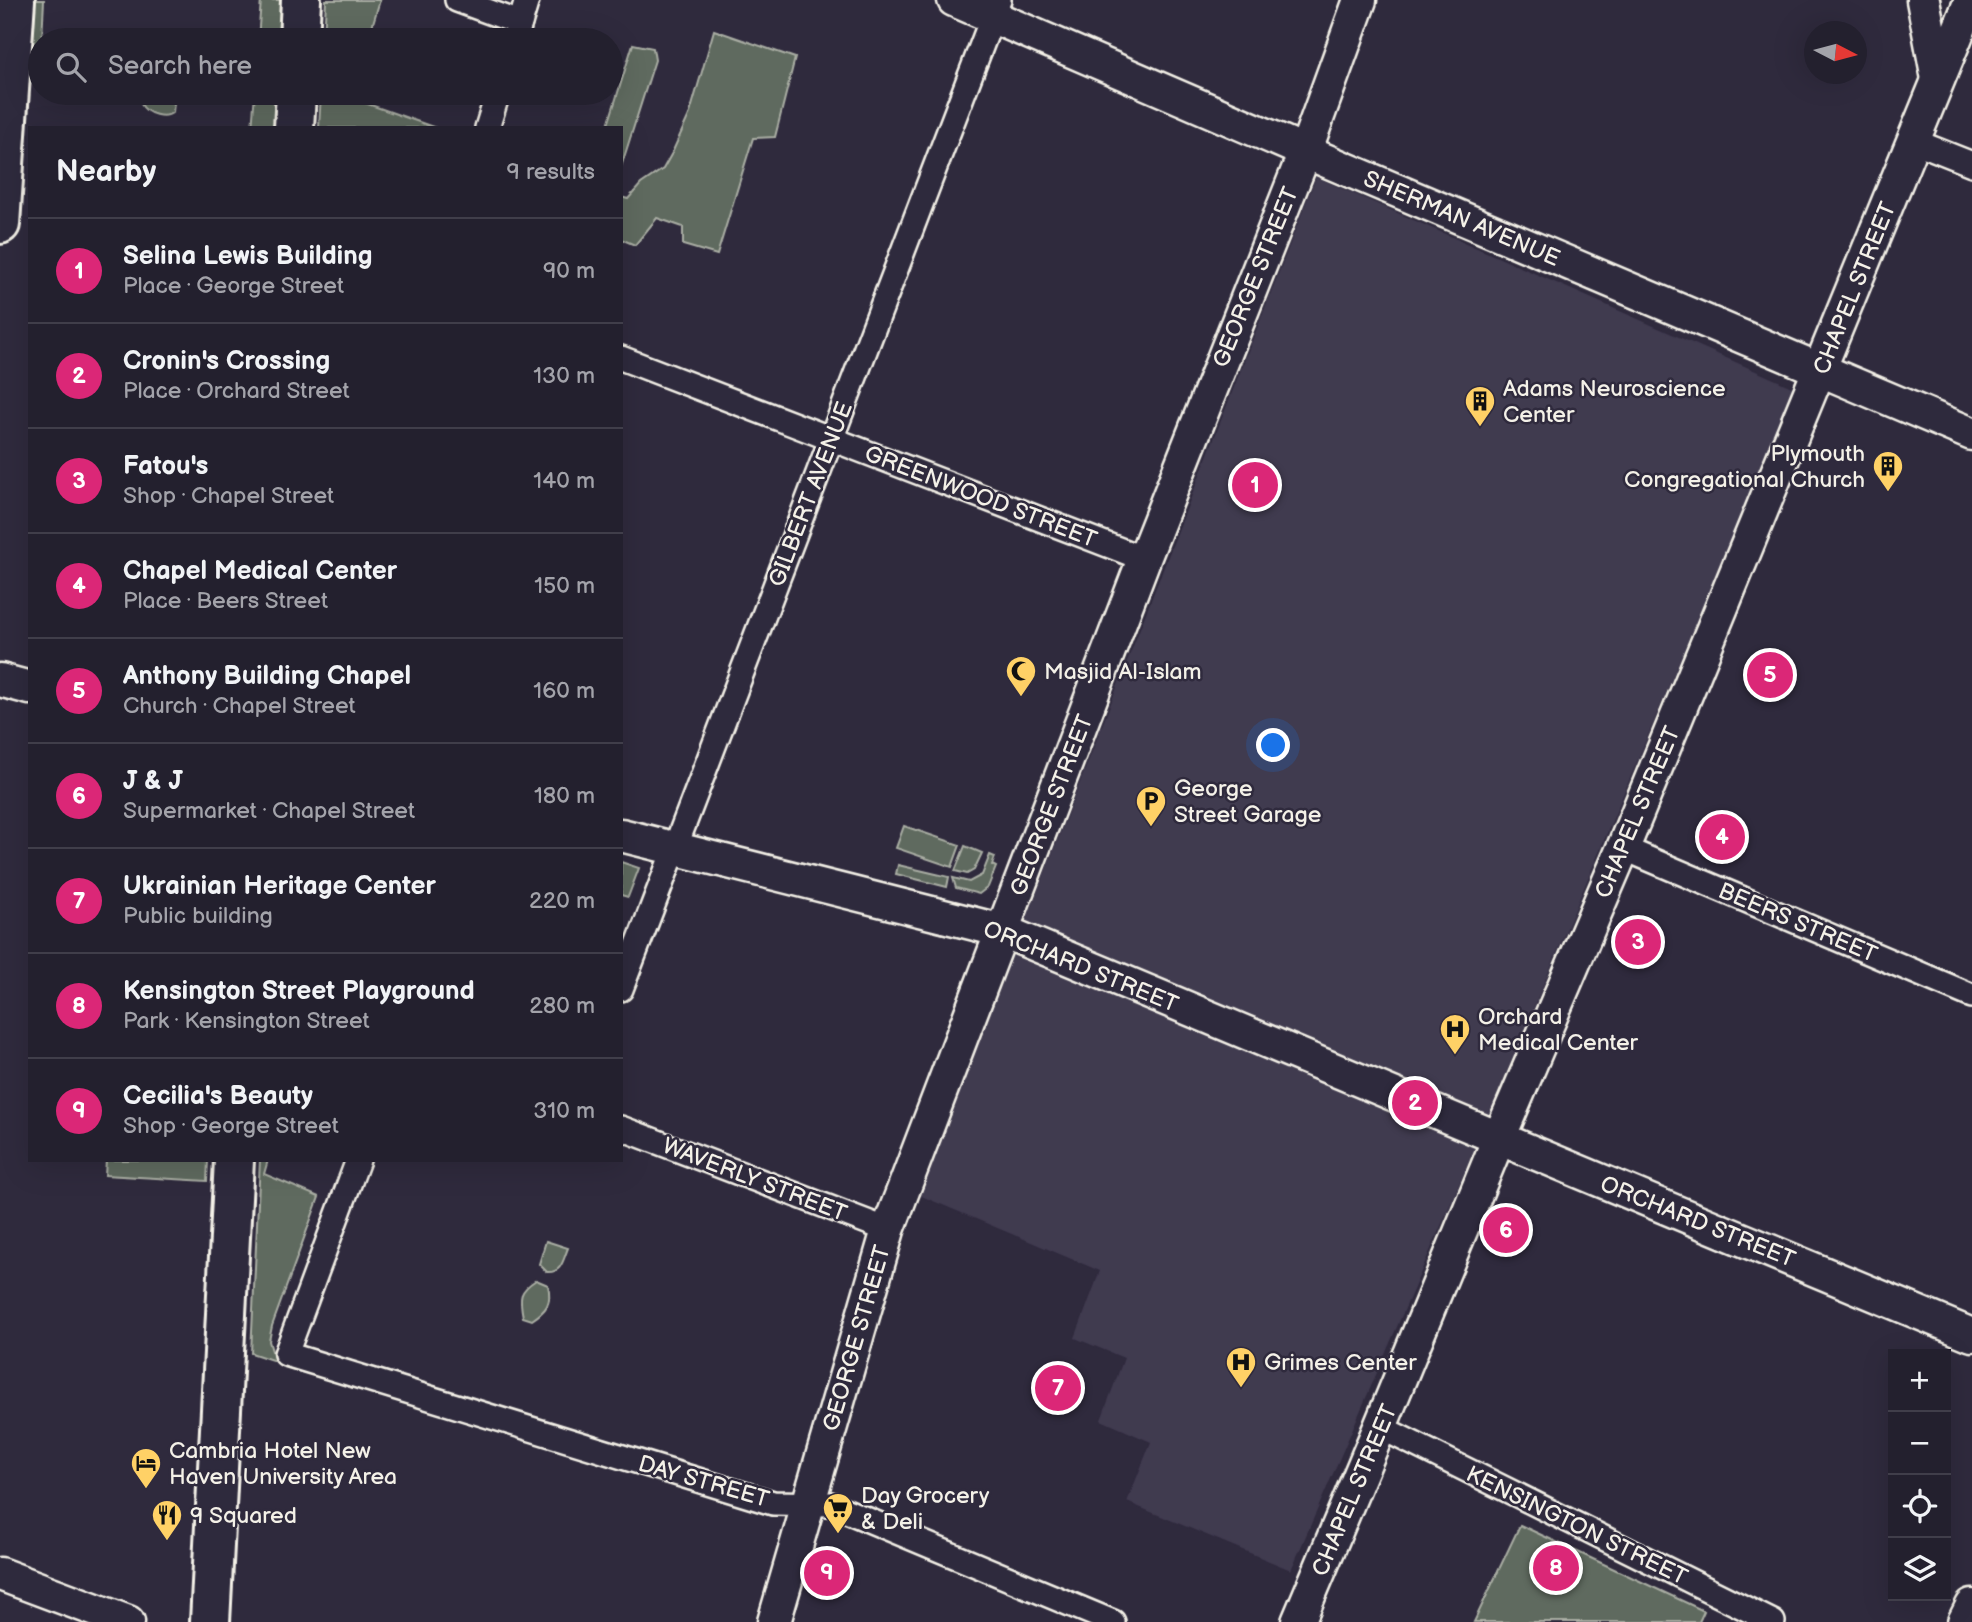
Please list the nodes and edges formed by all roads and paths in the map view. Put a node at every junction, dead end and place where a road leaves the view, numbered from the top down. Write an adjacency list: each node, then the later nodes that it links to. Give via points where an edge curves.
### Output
1 (15, 0): 18 (highway)
2 (301, 0): 10 (highway)
3 (457, 0): 11 (street)
4 (527, 0): 12 (street)
5 (954, 0): 9 (main road, SHERMAN AVENUE)
6 (1360, 0): 20 (main road, GEORGE STREET)
7 (1923, 0): 13 (main road)
8 (1971, 0): 13 (main road, CHAPEL STREET)
9 (996, 8): 20 (main road, SHERMAN AVENUE); 26 (street, GILBERT AVENUE)
10 (300, 28)
11 (510, 28)
12 (519, 28)
13 (1938, 79): 19 (main road, CHAPEL STREET)
14 (295, 105): 16 (highway)
15 (494, 105): 17 (street)
16 (294, 126)
17 (488, 126)
18 (3, 130): 22 (highway)
19 (1914, 141): 21 (street); 24 (main road, CHAPEL STREET)
20 (1305, 152): 24 (main road, SHERMAN AVENUE); 27 (main road, GEORGE STREET)
21 (1972, 164)
22 (0, 224)
23 (623, 359): 26 (street, GREENWOOD STREET)
24 (1821, 369): 25 (main road, SHERMAN AVENUE); 32 (main road, CHAPEL STREET)
25 (1972, 434)
26 (831, 439): 27 (street, GREENWOOD STREET); 31 (street, GILBERT AVENUE)
27 (1144, 559): 33 (main road, GEORGE STREET)
28 (0, 680): 29 (main road)
29 (28, 687)
30 (623, 835): 31 (main road, ORCHARD STREET)
31 (676, 848): 33 (main road, ORCHARD STREET); 34 (street, GILBERT AVENUE)
32 (1623, 848): 35 (street, BEERS STREET); 37 (main road, CHAPEL STREET)
33 (1003, 931): 37 (main road, ORCHARD STREET); 40 (main road, GEORGE STREET)
34 (623, 984)
35 (1972, 996)
36 (623, 1129): 40 (street, WAVERLY STREET)
37 (1499, 1138): 41 (main road, ORCHARD STREET); 42 (main road, CHAPEL STREET)
38 (234, 1162): 47 (highway)
39 (357, 1162): 43 (street, DAY STREET, via 286,1354 773,1503)
40 (888, 1230): 43 (main road, GEORGE STREET)
41 (1972, 1335)
42 (1381, 1427): 50 (main road, CHAPEL STREET); 51 (street, KENSINGTON STREET)
43 (807, 1504): 48 (main road, GEORGE STREET); 49 (street, DAY STREET, via 830,1504)
44 (0, 1574): 46 (main road)
45 (1972, 1606): 52 (main road)
46 (128, 1622)
47 (211, 1622)
48 (774, 1622)
49 (1113, 1622)
50 (1298, 1622)
51 (1773, 1622)
52 (1964, 1622)

